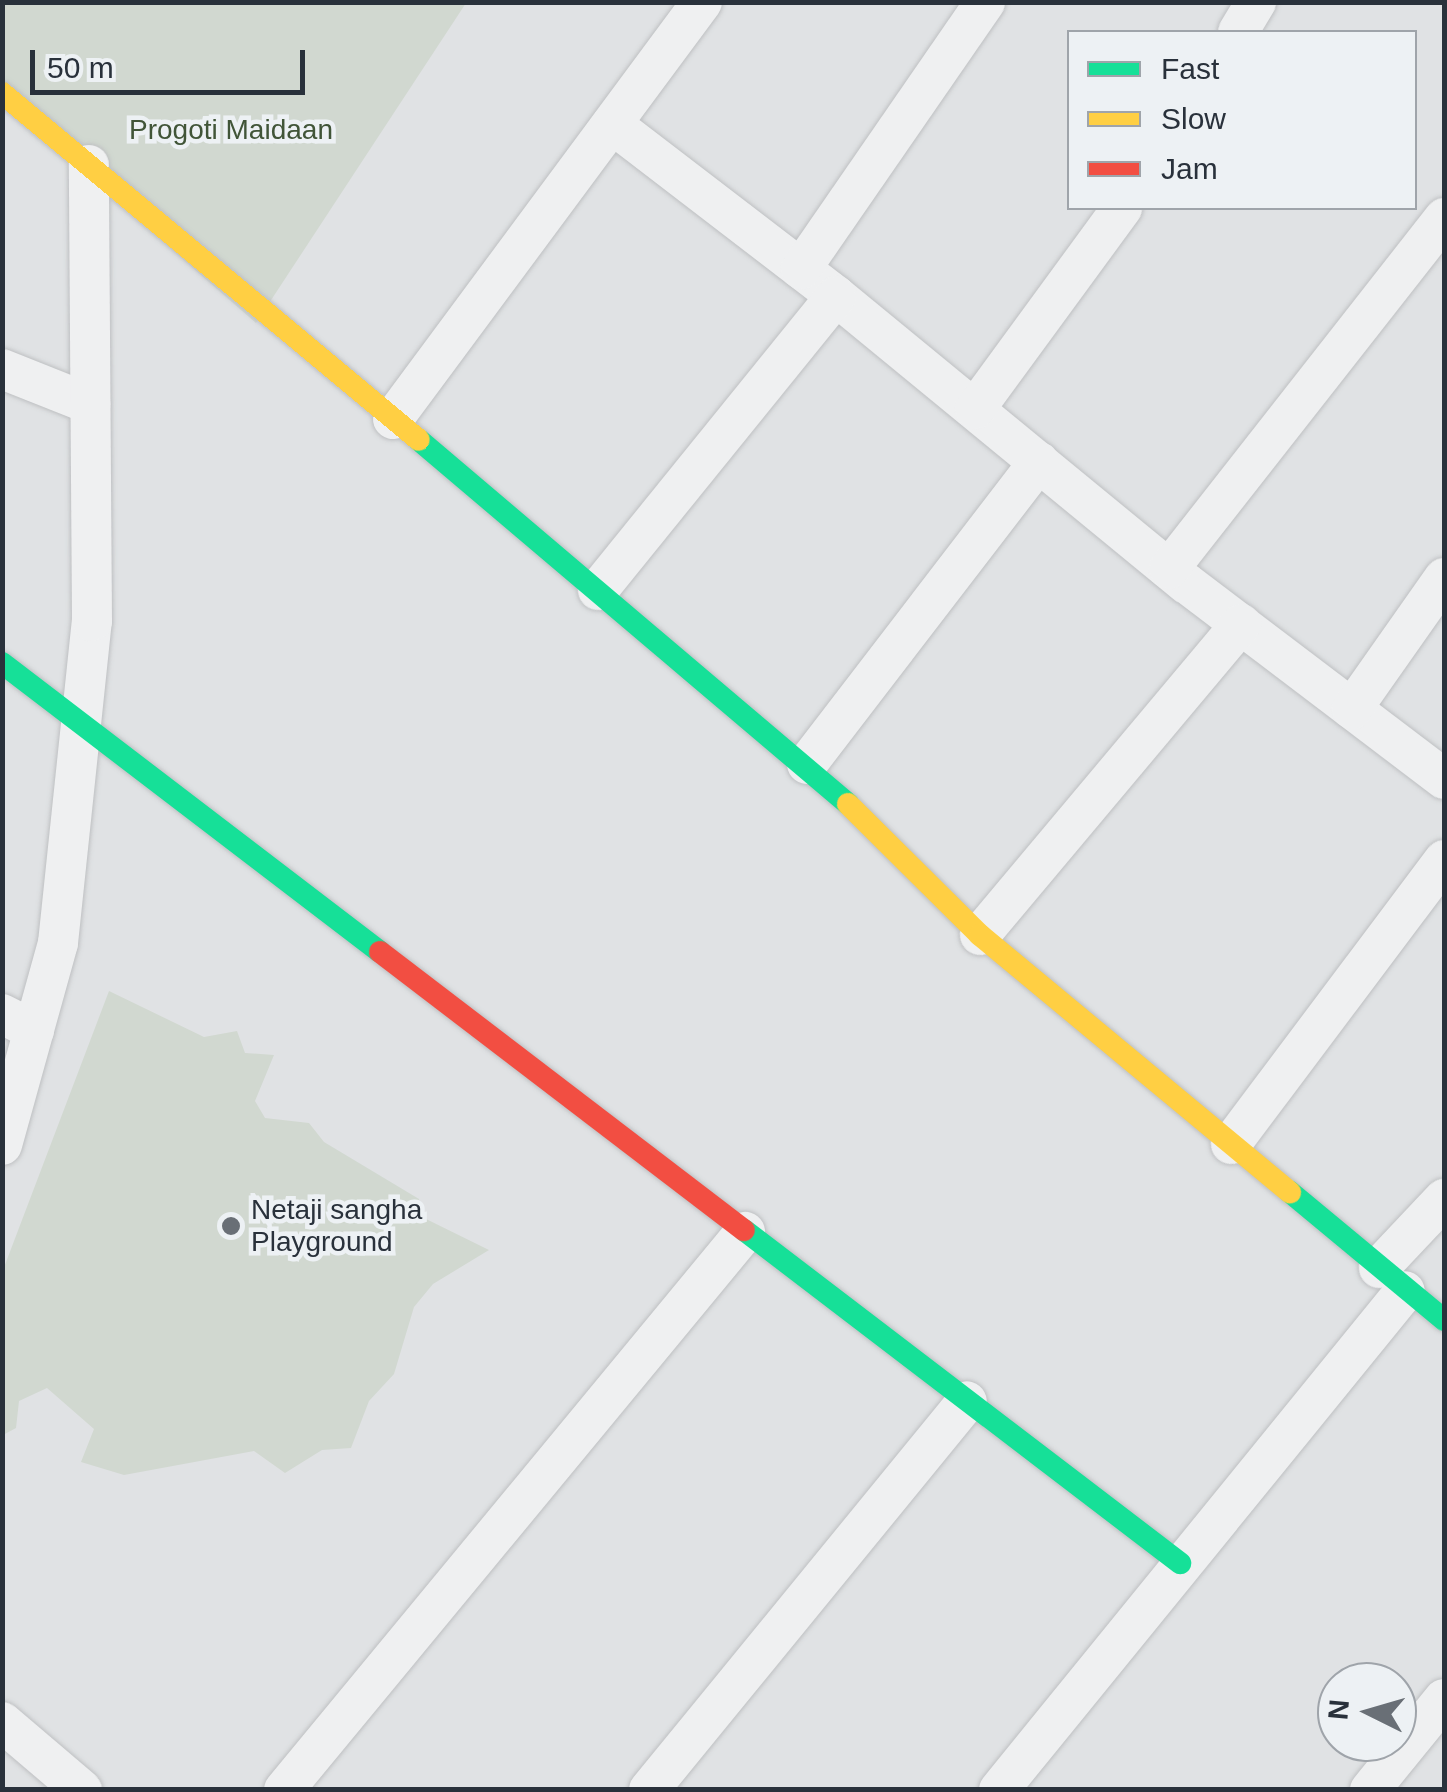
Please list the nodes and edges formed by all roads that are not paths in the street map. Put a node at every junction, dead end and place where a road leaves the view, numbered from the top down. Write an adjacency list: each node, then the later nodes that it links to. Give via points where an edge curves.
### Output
1 (702, 2): 6 (street)
2 (986, 2): 10 (street)
3 (1256, 2): 4 (street)
4 (1239, 30)
5 (2, 92): 7 (main road)
6 (612, 124): 10 (street); 15 (street)
7 (89, 164): 13 (street); 15 (main road)
8 (1121, 210): 14 (street)
9 (1444, 218): 17 (street)
10 (802, 269): 11 (street)
11 (836, 296): 14 (street); 19 (street)
12 (2, 369): 13 (street)
13 (90, 404): 23 (street, via 92,620)
14 (975, 409): 16 (street)
15 (394, 418): 19 (main road)
16 (1039, 462): 17 (street); 24 (street)
17 (1170, 569): 20 (street)
18 (1444, 578): 22 (street)
19 (598, 590): 24 (main road)
20 (1241, 624): 22 (street); 27 (street)
21 (2, 663): 23 (main road)
22 (1352, 709): 25 (street)
23 (81, 726): 28 (street, via 58,943); 32 (main road)
24 (807, 764): 27 (main road)
25 (1444, 778)
26 (1444, 860): 29 (street)
27 (980, 935): 29 (main road)
28 (18, 1022): 30 (street)
29 (1231, 1144): 33 (main road)
30 (2, 1145)
31 (1444, 1199): 33 (street)
32 (745, 1232): 35 (main road); 40 (street)
33 (1392, 1280): 34 (main road); 36 (street)
34 (1444, 1320)
35 (968, 1401): 36 (main road); 41 (street)
36 (1180, 1563): 42 (street)
37 (1444, 1698): 43 (street)
38 (2, 1722): 39 (street)
39 (82, 1790)
40 (284, 1790)
41 (649, 1790)
42 (998, 1790)
43 (1370, 1790)

